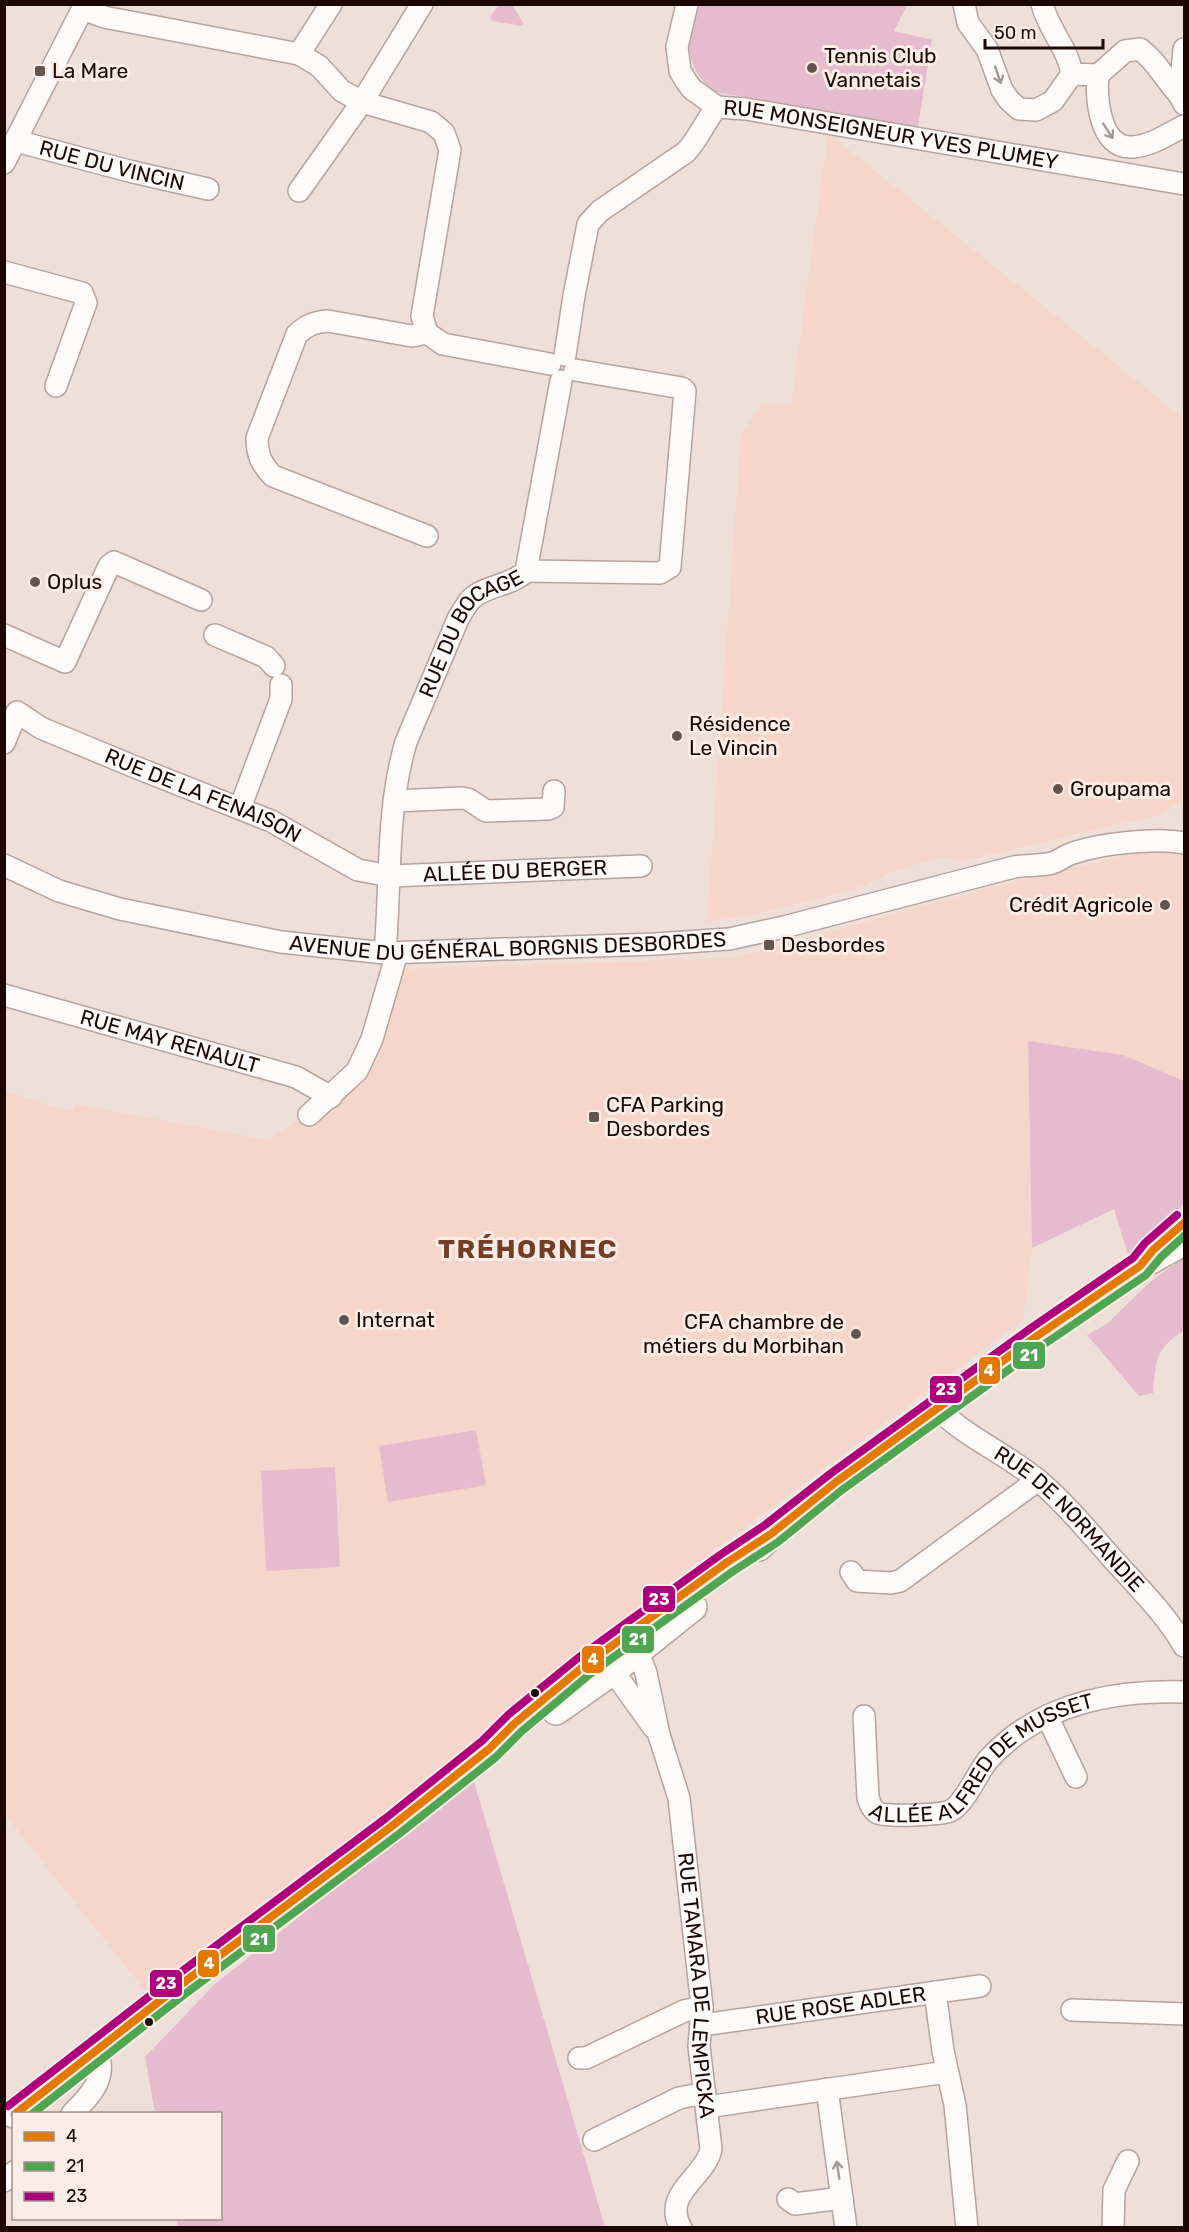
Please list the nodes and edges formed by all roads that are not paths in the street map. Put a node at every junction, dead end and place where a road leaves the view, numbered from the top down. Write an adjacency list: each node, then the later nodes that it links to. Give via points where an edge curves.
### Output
1 (331, 4): 8 (street)
2 (422, 4): 12 (street)
3 (687, 4): 13 (street, RUE MONSEIGNEUR YVES PLUMEY, via 677,39 681,71 692,89)
4 (964, 4): 9 (street, one-way to 9, via 968,23 987,49 1002,90 1019,109 1036,110 1053,101)
5 (1042, 4): 9 (street)
6 (84, 7): 8 (street, via 104,17); 15 (street, RUE DU VINCIN)
7 (1185, 50): 11 (street)
8 (299, 54): 12 (street, via 319,66 342,91)
9 (1072, 74): 10 (street)
10 (1098, 75): 11 (street, via 1125,51 1140,49 1155,60); 14 (street, one-way to 14, via 1100,118 1109,135 1120,144 1131,147 1158,141)
11 (1182, 98)
12 (363, 102): 19 (street); 21 (street, via 431,122 444,133 450,150 422,316)
13 (717, 107): 17 (street, RUE MONSEIGNEUR YVES PLUMEY); 22 (street, via 686,152 600,211 588,224)
14 (1185, 126)
15 (16, 141): 16 (street, RUE DU VINCIN); 18 (street, RUE DU VINCIN)
16 (4, 163)
17 (1185, 184)
18 (208, 189)
19 (299, 191)
20 (4, 272): 23 (street, via 82,293 86,298)
21 (427, 333): 22 (street, RUE DU BOCAGE, via 443,344); 24 (street, via 412,336 328,321 305,327 297,334 257,438 262,465 273,476)
22 (563, 367): 25 (street); 25 (street, RUE DU BOCAGE, via 685,391 670,567 660,573)
23 (56, 386)
24 (427, 536)
25 (526, 571): 31 (street, RUE DU BOCAGE, via 478,595 458,619 406,742)
26 (201, 600): 27 (street, via 114,562 64,662)
27 (4, 635)
28 (215, 635): 32 (street, via 266,657 278,675 281,699)
29 (4, 743): 32 (street, RUE DE LA FENAISON, via 20,707 52,732)
30 (554, 791): 31 (street, via 555,802 548,809 486,812 462,798)
31 (394, 801): 38 (street, RUE DU BOCAGE)
32 (240, 808): 38 (street, RUE DE LA FENAISON, via 358,870)
33 (1185, 830): 35 (street, AVENUE DU GÉNÉRAL BORGNIS DESBORDES, via 1154,830)
34 (1185, 843): 35 (street, AVENUE DU GÉNÉRAL BORGNIS DESBORDES)
35 (1106, 846): 39 (street, AVENUE DU GÉNÉRAL BORGNIS DESBORDES, via 1072,853 1049,850 1014,867 729,939)
36 (4, 866): 39 (street, AVENUE DU GÉNÉRAL BORGNIS DESBORDES, via 59,891 120,909 281,942)
37 (641, 866): 38 (street, ALLÉE DU BERGER)
38 (390, 876): 39 (street, RUE DU BOCAGE)
39 (391, 953): 41 (street, RUE DU BOCAGE, via 372,1038 357,1071)
40 (4, 995): 41 (street, RUE MAY RENAULT, via 296,1077)
41 (331, 1096): 42 (street, RUE DU BOCAGE)
42 (309, 1115)
43 (1185, 1223): 45 (main road, via 1152,1250)
44 (1185, 1239): 45 (main road)
45 (1140, 1266): 46 (main road)
46 (938, 1409): 47 (street, RUE DE NORMANDIE); 50 (main road, via 726,1563)
47 (1038, 1480): 48 (street, via 900,1581 858,1581); 49 (street, RUE DE NORMANDIE, via 1163,1614)
48 (851, 1572)
49 (1185, 1646)
50 (621, 1651): 54 (street, RUE TAMARA DE LEMPICKA); 54 (street, RUE TAMARA DE LEMPICKA, via 646,1672); 61 (main road, via 515,1723 489,1749 392,1826)
51 (1185, 1692): 53 (street, ALLÉE ALFRED DE MUSSET, via 1115,1695)
52 (864, 1716): 53 (street, ALLÉE ALFRED DE MUSSET, via 868,1798 873,1809 884,1815 941,1813 955,1808 980,1770 1002,1746)
53 (1047, 1716): 55 (street)
54 (659, 1736): 60 (street, RUE TAMARA DE LEMPICKA, via 679,1798)
55 (1076, 1777)
56 (980, 1986): 57 (street, RUE ROSE ADLER)
57 (935, 1992): 60 (street, RUE ROSE ADLER); 63 (street)
58 (1072, 2010): 59 (street)
59 (1185, 2014)
60 (702, 2016): 62 (street, RUE ROSE ADLER, via 684,2011); 65 (street, RUE TAMARA DE LEMPICKA, via 699,2046)
61 (97, 2050): 66 (main road); 67 (street, via 100,2077)
62 (579, 2058)
63 (947, 2072): 64 (street); 74 (street, via 955,2105)
64 (827, 2089): 65 (street); 70 (street, one-way to 64)
65 (706, 2100): 68 (street, via 679,2098); 72 (street, RUE TAMARA DE LEMPICKA, via 710,2154 680,2195 677,2214)
66 (17, 2112)
67 (74, 2112)
68 (594, 2140)
69 (1128, 2161): 75 (street, via 1114,2190)
70 (842, 2198): 71 (street, via 795,2204); 73 (street)
71 (788, 2199)
72 (681, 2228)
73 (846, 2228)
74 (967, 2228)
75 (1113, 2228)

